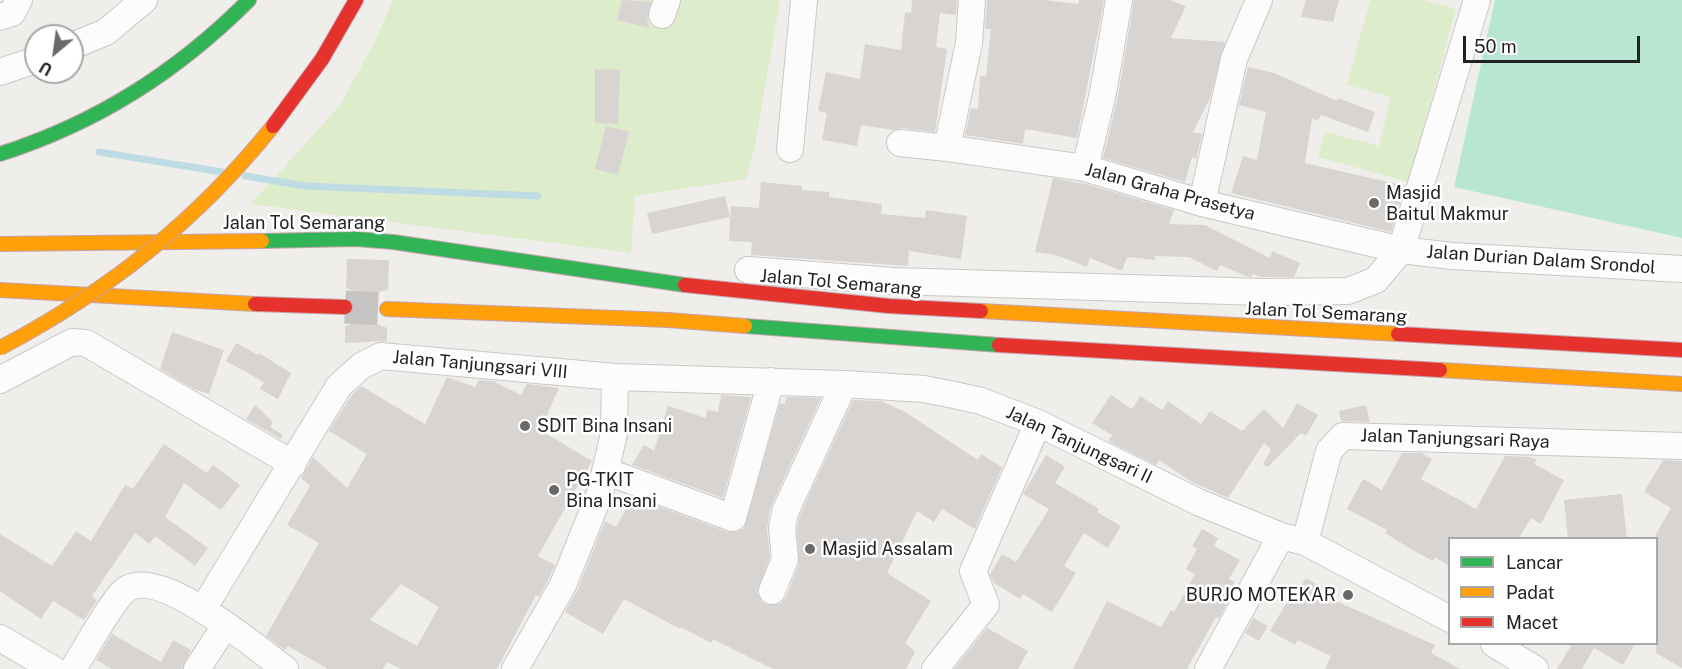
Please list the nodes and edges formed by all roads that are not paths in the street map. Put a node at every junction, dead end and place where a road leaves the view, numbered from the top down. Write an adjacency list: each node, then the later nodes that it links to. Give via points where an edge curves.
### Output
1 (19, 0): 10 (street, via 12,13)
2 (144, 0): 11 (street, via 106,32)
3 (249, 0): 17 (highway, via 193,53 144,87 93,117)
4 (356, 0): 27 (highway, bridge, via 290,108 228,182 114,283)
5 (804, 0): 16 (street)
6 (972, 0): 15 (street, via 969,43)
7 (1119, 0): 18 (street)
8 (1259, 0): 19 (street, via 1234,59)
9 (1477, 0): 21 (street)
10 (0, 17)
11 (84, 41)
12 (24, 64): 13 (street)
13 (0, 72)
14 (900, 143): 15 (street, Jalan Graha Prasetya)
15 (947, 143): 18 (street, Jalan Graha Prasetya)
16 (790, 149)
17 (0, 154)
18 (1085, 168): 19 (street, Jalan Graha Prasetya)
19 (1202, 203): 21 (street, Jalan Graha Prasetya)
20 (0, 244): 28 (highway, Jalan Tol Semarang, via 356,239 786,298)
21 (1401, 250): 22 (street, Jalan Durian Dalam Srondol); 23 (street, via 1376,280 1348,291 894,281)
22 (1682, 269)
23 (748, 270)
24 (0, 290): 25 (highway)
25 (345, 307)
26 (387, 309): 33 (highway, via 668,320 988,344)
27 (0, 348)
28 (1682, 350)
29 (615, 377): 31 (street, Jalan Tanjungsari II); 36 (street, Jalan Tanjungsari VIII, via 381,356 361,366 339,386); 37 (street, via 614,434)
30 (0, 380): 36 (street, via 72,342 86,343)
31 (771, 381): 32 (street, Jalan Tanjungsari II); 37 (street, via 733,518)
32 (844, 384): 34 (street, Jalan Tanjungsari II, via 954,394); 39 (street, via 785,512 785,559)
33 (1682, 384)
34 (1038, 423): 38 (street, Jalan Tanjungsari II, via 1198,502); 50 (street, via 973,571 987,604)
35 (1682, 446): 38 (street, Jalan Tanjungsari Raya, via 1343,436 1329,451)
36 (292, 465): 40 (street, Jalan Tanjungsari VIII)
37 (605, 471): 49 (street, via 563,585)
38 (1293, 539): 41 (street, Jalan Tanjungsari II); 51 (street, Jalan Tanjungsari Raya)
39 (772, 591)
40 (203, 609): 42 (street); 46 (street, via 154,585 132,586 123,592)
41 (1448, 618)
42 (225, 626): 47 (street); 48 (street)
43 (0, 638): 45 (street)
44 (1496, 645): 52 (street)
45 (53, 669)
46 (73, 669)
47 (197, 669)
48 (285, 669)
49 (515, 669)
50 (935, 669)
51 (1209, 669)
52 (1535, 669)

